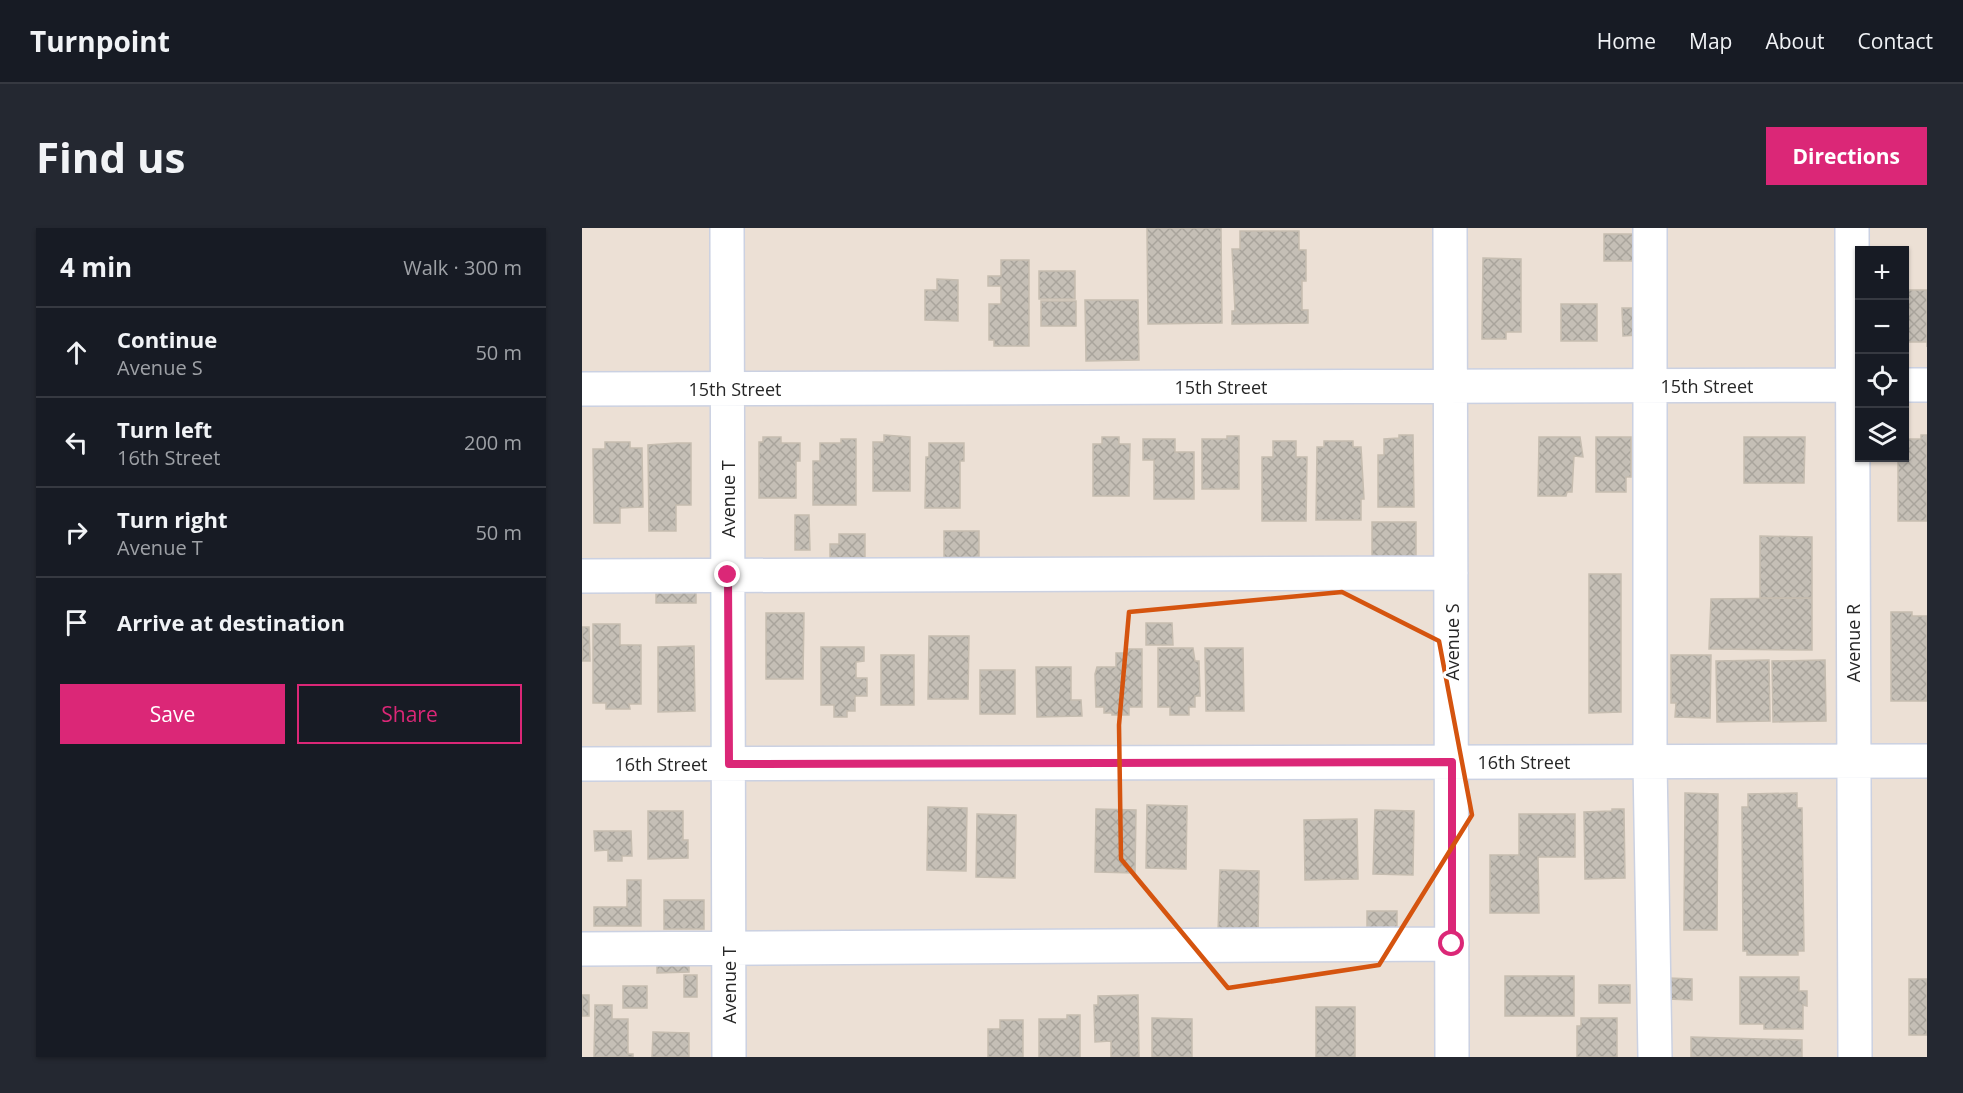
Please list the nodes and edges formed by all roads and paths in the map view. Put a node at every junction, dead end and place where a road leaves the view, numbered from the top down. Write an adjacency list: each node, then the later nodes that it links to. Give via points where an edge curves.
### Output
1 (727, 228): 12 (street, Avenue T)
2 (1450, 228): 9 (street, Avenue S)
3 (1650, 228): 10 (street)
4 (1852, 228): 5 (street, Avenue R)
5 (1855, 354)
6 (1855, 385): 10 (street, 15th Street)
7 (1909, 385): 8 (street)
8 (1927, 385)
9 (1450, 386): 10 (street, 15th Street); 12 (street, 15th Street); 14 (street, Avenue S)
10 (1650, 386): 19 (street)
11 (582, 389): 12 (street, 15th Street)
12 (728, 389): 15 (street, Avenue T)
13 (1856, 408): 20 (street, Avenue R)
14 (1451, 573): 15 (street); 18 (street, Avenue S)
15 (728, 575): 16 (street); 22 (street, Avenue T)
16 (582, 576)
17 (1927, 761): 20 (street, 16th Street)
18 (1452, 762): 19 (street, 16th Street); 22 (street, 16th Street); 23 (street, Avenue S)
19 (1650, 762): 20 (street, 16th Street); 28 (street)
20 (1854, 762): 29 (street, Avenue R)
21 (582, 764): 22 (street, 16th Street)
22 (729, 764): 25 (street, Avenue T)
23 (1452, 944): 25 (street); 27 (street, Avenue S)
24 (582, 949): 25 (street)
25 (729, 949): 26 (street, Avenue T)
26 (729, 1057)
27 (1452, 1057)
28 (1655, 1057)
29 (1855, 1057)

